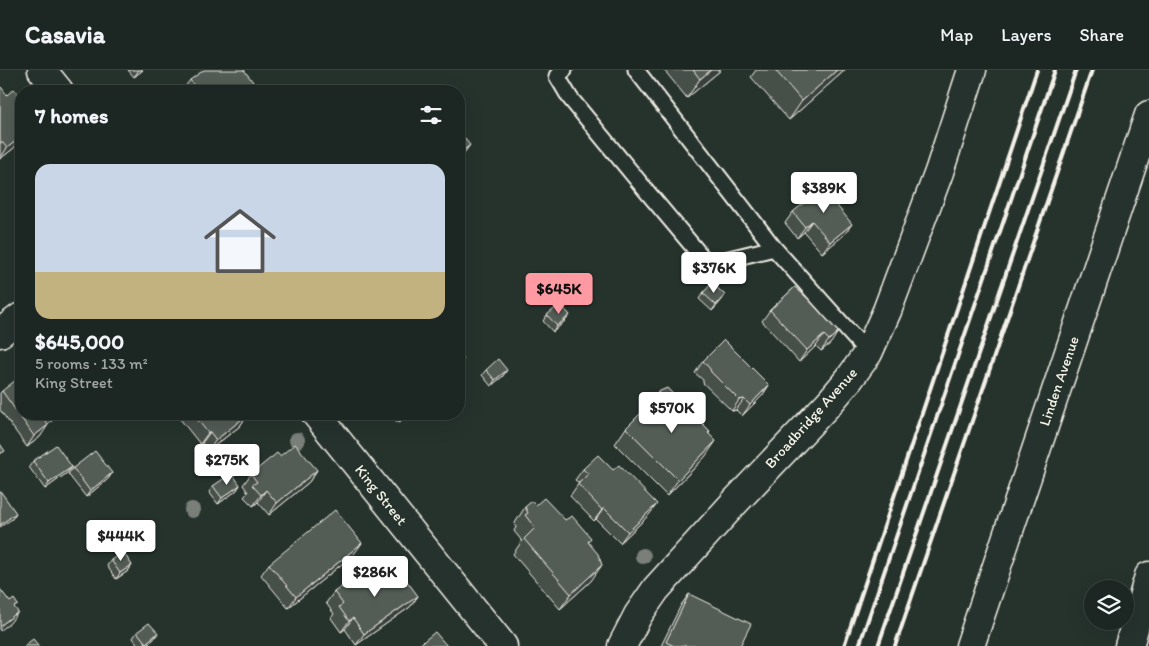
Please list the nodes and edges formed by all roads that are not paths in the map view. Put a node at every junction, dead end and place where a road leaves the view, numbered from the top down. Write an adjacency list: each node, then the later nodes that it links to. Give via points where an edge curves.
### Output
1 (42, 70): 5 (main road)
2 (564, 70): 7 (lane, via 557,76 570,98 707,263)
3 (636, 70): 7 (lane)
4 (972, 70): 10 (main road, Broadbridge Avenue, via 936,181 887,311)
5 (54, 85)
6 (1149, 115): 15 (main road, Linden Avenue)
7 (774, 248): 10 (lane)
8 (15, 322): 9 (main road)
9 (0, 333)
10 (868, 352): 14 (main road, Broadbridge Avenue, via 829,403 656,589)
11 (321, 420): 13 (main road, King Street)
12 (1149, 576): 16 (main road)
13 (503, 646)
14 (622, 646)
15 (970, 646)
16 (1129, 646)

